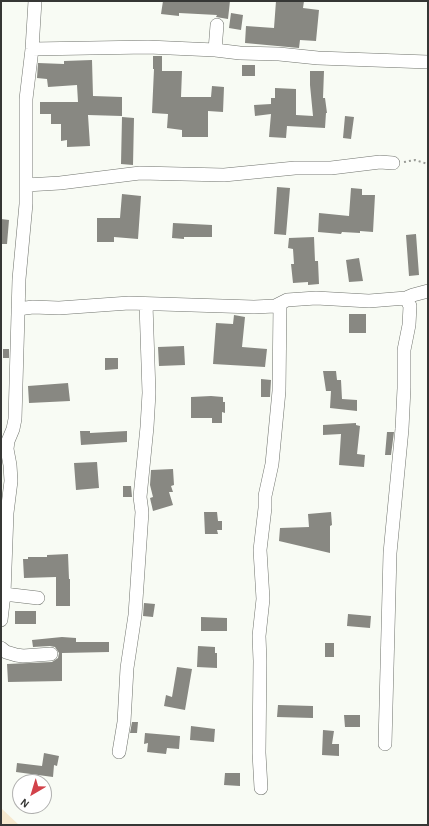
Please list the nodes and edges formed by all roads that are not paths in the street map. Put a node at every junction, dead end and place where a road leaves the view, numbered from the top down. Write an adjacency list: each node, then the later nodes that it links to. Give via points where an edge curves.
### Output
1 (35, 1): 3 (street)
2 (217, 24): 4 (street)
3 (32, 49): 4 (street, via 148,46); 7 (street, via 26,99)
4 (215, 50): 5 (street, via 318,58)
5 (428, 62)
6 (393, 162): 7 (street, via 224,175 140,173)
7 (26, 185): 12 (street)
8 (428, 291): 9 (street)
9 (406, 298): 11 (street, via 369,301 316,298 287,300); 19 (street, via 410,306 404,350 402,429 390,553)
10 (146, 304): 11 (street, via 254,308); 12 (street); 20 (street, via 148,427 140,497 142,512 135,615)
11 (280, 304): 21 (street, via 279,391 260,550 263,599 259,636)
12 (18, 309): 13 (street, via 15,419)
13 (4, 446): 14 (street, via 10,465 11,481 7,513)
14 (4, 594): 15 (street); 16 (street)
15 (38, 598)
16 (1, 620)
17 (1, 648): 18 (street, via 6,652 23,656)
18 (51, 654)
19 (385, 744)
20 (119, 752)
21 (260, 788)

